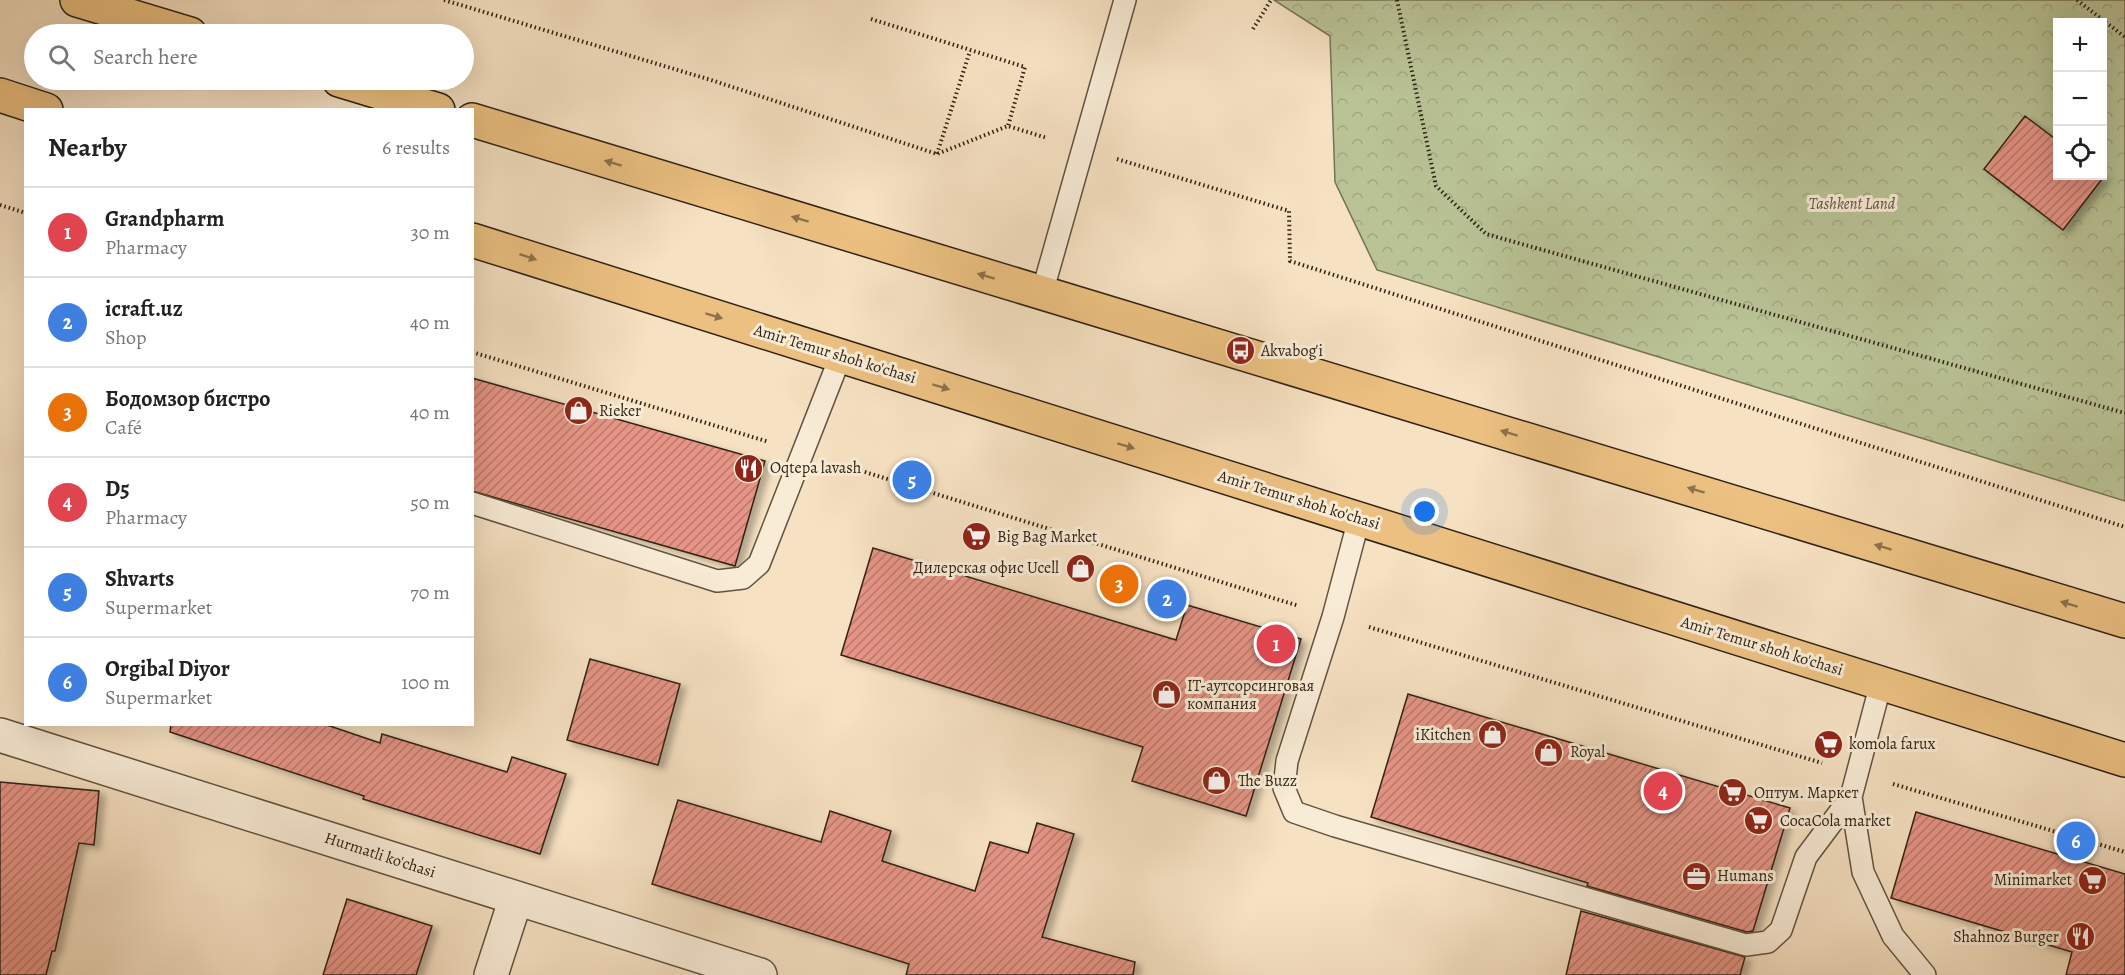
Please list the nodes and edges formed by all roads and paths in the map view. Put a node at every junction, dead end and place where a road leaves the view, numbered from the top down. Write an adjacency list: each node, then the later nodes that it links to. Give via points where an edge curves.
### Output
1 (77, 0): 8 (main road)
2 (444, 0): 19 (path, via 711,80)
3 (1125, 0): 18 (lane)
4 (1271, 0): 9 (path)
5 (1397, 0): 25 (path, via 1436,186 1486,234)
6 (2077, 0): 10 (path)
7 (871, 19): 11 (path)
8 (157, 24)
9 (1253, 29)
10 (2125, 37)
11 (970, 51): 17 (path, via 1025,67); 19 (path)
12 (372, 90): 15 (main road)
13 (0, 96): 14 (main road)
14 (39, 108)
15 (431, 108)
16 (474, 121): 23 (main road, one-way to 16)
17 (1008, 126): 18 (path); 19 (path)
18 (1082, 148): 23 (lane); 28 (path, via 1289,211 1290,261)
19 (937, 154)
20 (0, 205): 21 (path)
21 (24, 212)
22 (474, 241): 24 (main road, Amir Temur shoh ko'chasi, one-way to 24)
23 (1042, 293): 29 (main road, one-way to 23)
24 (841, 355): 26 (lane, via 759,564 743,578 717,581); 27 (main road, Amir Temur shoh ko'chasi, one-way to 27)
25 (2125, 413)
26 (474, 503)
27 (1359, 519): 30 (main road, Amir Temur shoh ko'chasi); 33 (lane, via 1287,761 1284,788 1294,812 1746,945 1768,942 1780,930 1806,856)
28 (2125, 527)
29 (2125, 621)
30 (1881, 683): 32 (main road, Amir Temur shoh ko'chasi); 33 (lane)
31 (0, 735): 34 (street, Hurmatli ko'chasi)
32 (2125, 760)
33 (1851, 797): 37 (lane, via 1863,872 1893,936)
34 (516, 898): 35 (street); 36 (street, Hurmatli ko'chasi)
35 (491, 975)
36 (760, 975)
37 (1925, 975)

